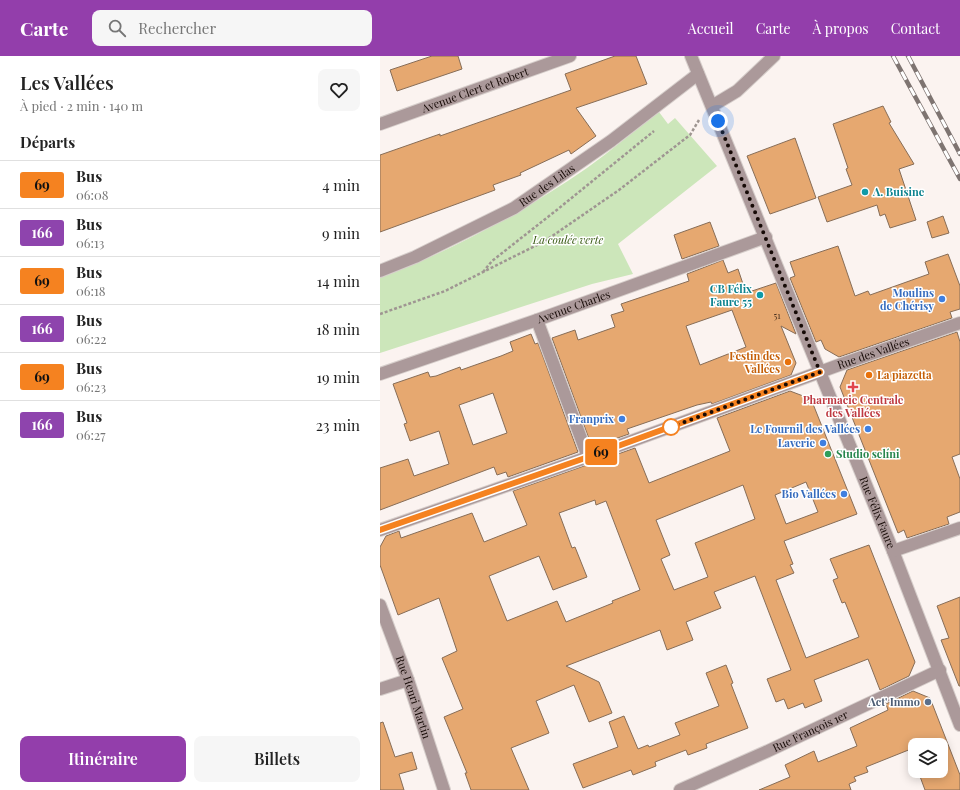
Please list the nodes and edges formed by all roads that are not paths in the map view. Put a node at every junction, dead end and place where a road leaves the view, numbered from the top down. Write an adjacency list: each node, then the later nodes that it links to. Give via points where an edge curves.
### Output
1 (570, 56): 6 (street, Avenue Clert et Robert)
2 (691, 56): 4 (street, Rue Félix Faure)
3 (774, 56): 5 (street, via 737,91)
4 (698, 74): 5 (street, Rue Félix Faure); 8 (street, Rue des Lilas, via 611,141 514,208 415,257)
5 (712, 106): 7 (street, Rue Félix Faure)
6 (380, 124)
7 (766, 236): 9 (street, Avenue Charles); 11 (street, Rue Félix Faure)
8 (380, 271)
9 (537, 320): 12 (street, Avenue Charles); 13 (street)
10 (960, 323): 11 (street, Rue des Vallées)
11 (820, 372): 13 (street, Rue des Vallées); 16 (street, Rue Félix Faure)
12 (380, 374)
13 (588, 457): 15 (street, Rue des Vallées)
14 (960, 528): 16 (street)
15 (380, 530)
16 (893, 551): 18 (street, Rue Félix Faure)
17 (380, 605): 19 (street, Rue Henri Martin)
18 (940, 670): 21 (street, Rue Félix Faure); 23 (street, Rue François 1er)
19 (408, 680): 20 (street); 22 (street, Rue Henri Martin)
20 (380, 689)
21 (960, 725)
22 (444, 790)
23 (680, 790)

